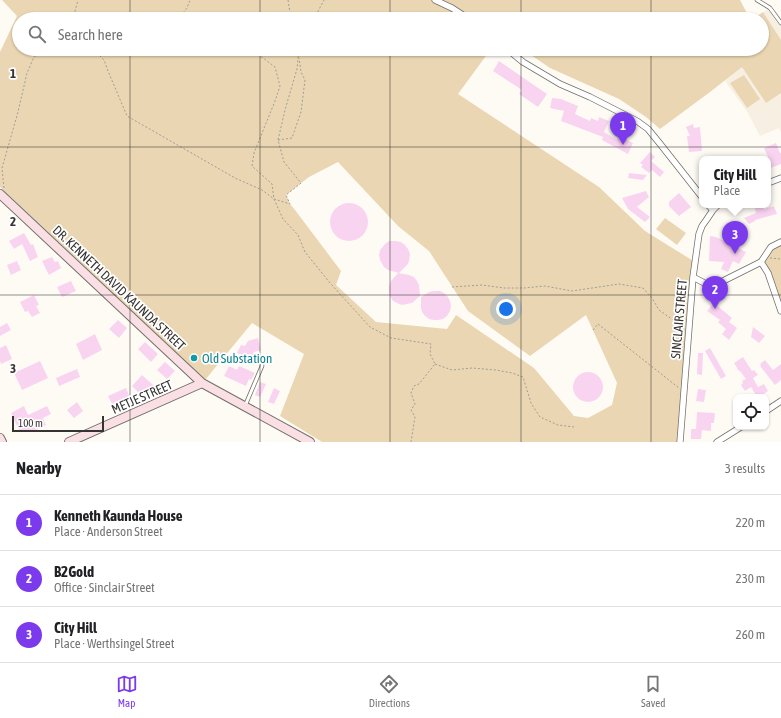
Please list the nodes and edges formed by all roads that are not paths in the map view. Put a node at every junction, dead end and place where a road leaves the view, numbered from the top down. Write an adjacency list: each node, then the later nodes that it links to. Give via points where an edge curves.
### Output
1 (435, 0): 3 (street)
2 (757, 0): 4 (lane, via 770,8)
3 (458, 12)
4 (781, 23)
5 (515, 56): 9 (street, via 560,84 637,120 648,129)
6 (781, 178): 7 (street)
7 (771, 182)
8 (2, 191): 17 (street, DR. KENNETH DAVID KAUNDA STREET)
9 (699, 193)
10 (714, 208): 11 (street, SINCLAIR STREET)
11 (712, 210): 14 (street, SINCLAIR STREET, via 699,234)
12 (781, 242): 13 (street, via 771,247)
13 (762, 260): 14 (street, via 719,283 708,285); 15 (street)
14 (693, 277): 26 (street, SINCLAIR STREET)
15 (781, 311)
16 (256, 357): 19 (lane, via 262,360 262,366)
17 (202, 383): 19 (street, DR. KENNETH DAVID KAUNDA STREET); 24 (street, METJE STREET)
18 (781, 401): 20 (street)
19 (245, 406): 25 (street, DR. KENNETH DAVID KAUNDA STREET)
20 (769, 409)
21 (735, 430): 27 (street)
22 (0, 438): 23 (street)
23 (2, 442)
24 (69, 442)
25 (310, 442)
26 (680, 442)
27 (717, 442)

